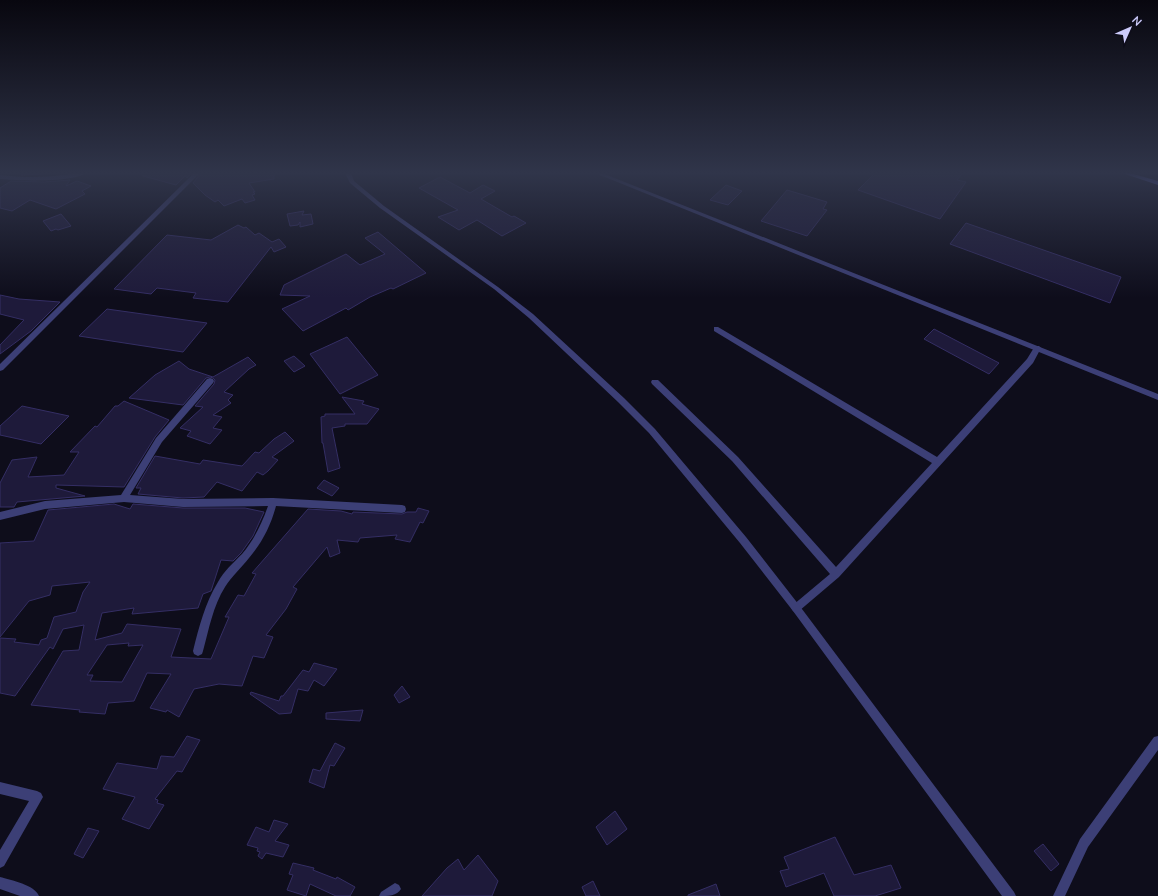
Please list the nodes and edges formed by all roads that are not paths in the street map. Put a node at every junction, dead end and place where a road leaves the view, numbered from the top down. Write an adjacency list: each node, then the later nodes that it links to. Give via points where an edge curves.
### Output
1 (155, 215): 6 (street)
2 (393, 215): 16 (street, via 531,316 621,400 684,468)
3 (703, 215): 5 (street)
4 (716, 329): 10 (street)
5 (1037, 348): 9 (street); 10 (street, via 1030,361)
6 (0, 368)
7 (210, 382): 11 (street, via 159,440)
8 (654, 382): 15 (street, via 735,459)
9 (1158, 397)
10 (938, 462): 15 (street)
11 (124, 498): 12 (street, via 184,503); 14 (street, via 45,505)
12 (273, 502): 13 (street); 17 (street, via 266,522 249,553 222,583 216,594)
13 (402, 509)
14 (0, 516)
15 (836, 574): 16 (street)
16 (796, 608): 23 (street)
17 (198, 651)
18 (1158, 741): 24 (street, via 1084,843)
19 (0, 788): 20 (street, via 37,797)
20 (0, 862)
21 (0, 883): 22 (street)
22 (33, 896)
23 (1010, 896)
24 (1058, 896)

